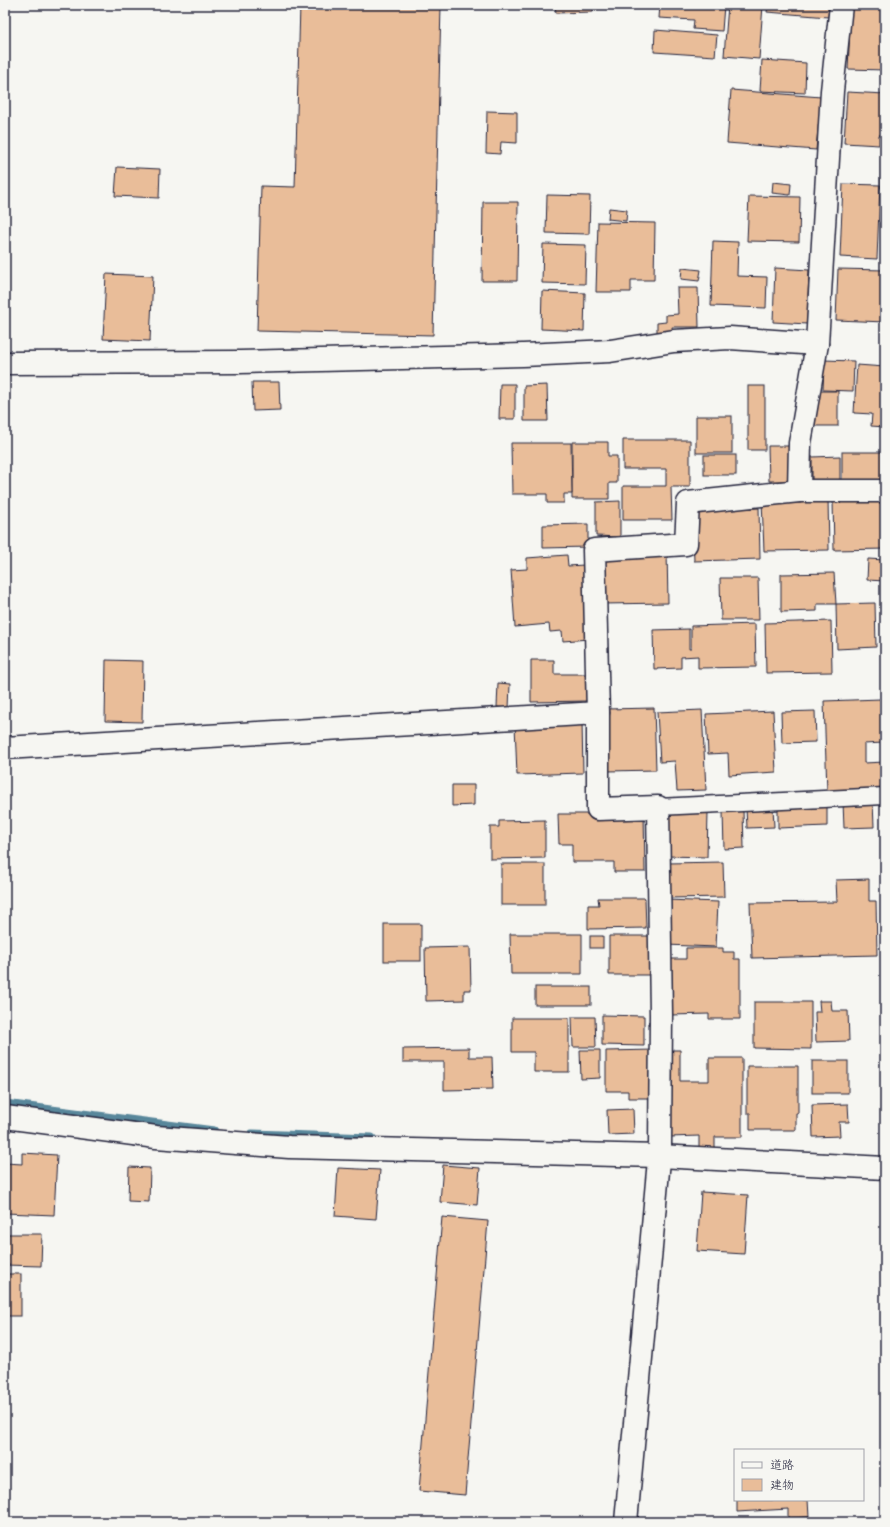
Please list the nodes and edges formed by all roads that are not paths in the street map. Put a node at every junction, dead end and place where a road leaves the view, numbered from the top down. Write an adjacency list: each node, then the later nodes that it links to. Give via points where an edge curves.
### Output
1 (841, 5): 2 (street, via 832,91)
2 (817, 344): 3 (street, via 730,338 674,341 610,351 523,355 240,362); 4 (street, via 800,443)
3 (5, 363)
4 (799, 491): 5 (street); 6 (street, via 688,503 686,544 594,550)
5 (885, 491)
6 (598, 713): 7 (street); 9 (street, via 598,809)
7 (5, 748)
8 (885, 796): 9 (lane)
9 (658, 807): 11 (street, via 661,1015)
10 (5, 1117): 11 (street, via 156,1137 289,1147)
11 (659, 1156): 12 (street); 13 (street)
12 (885, 1168)
13 (626, 1522)

